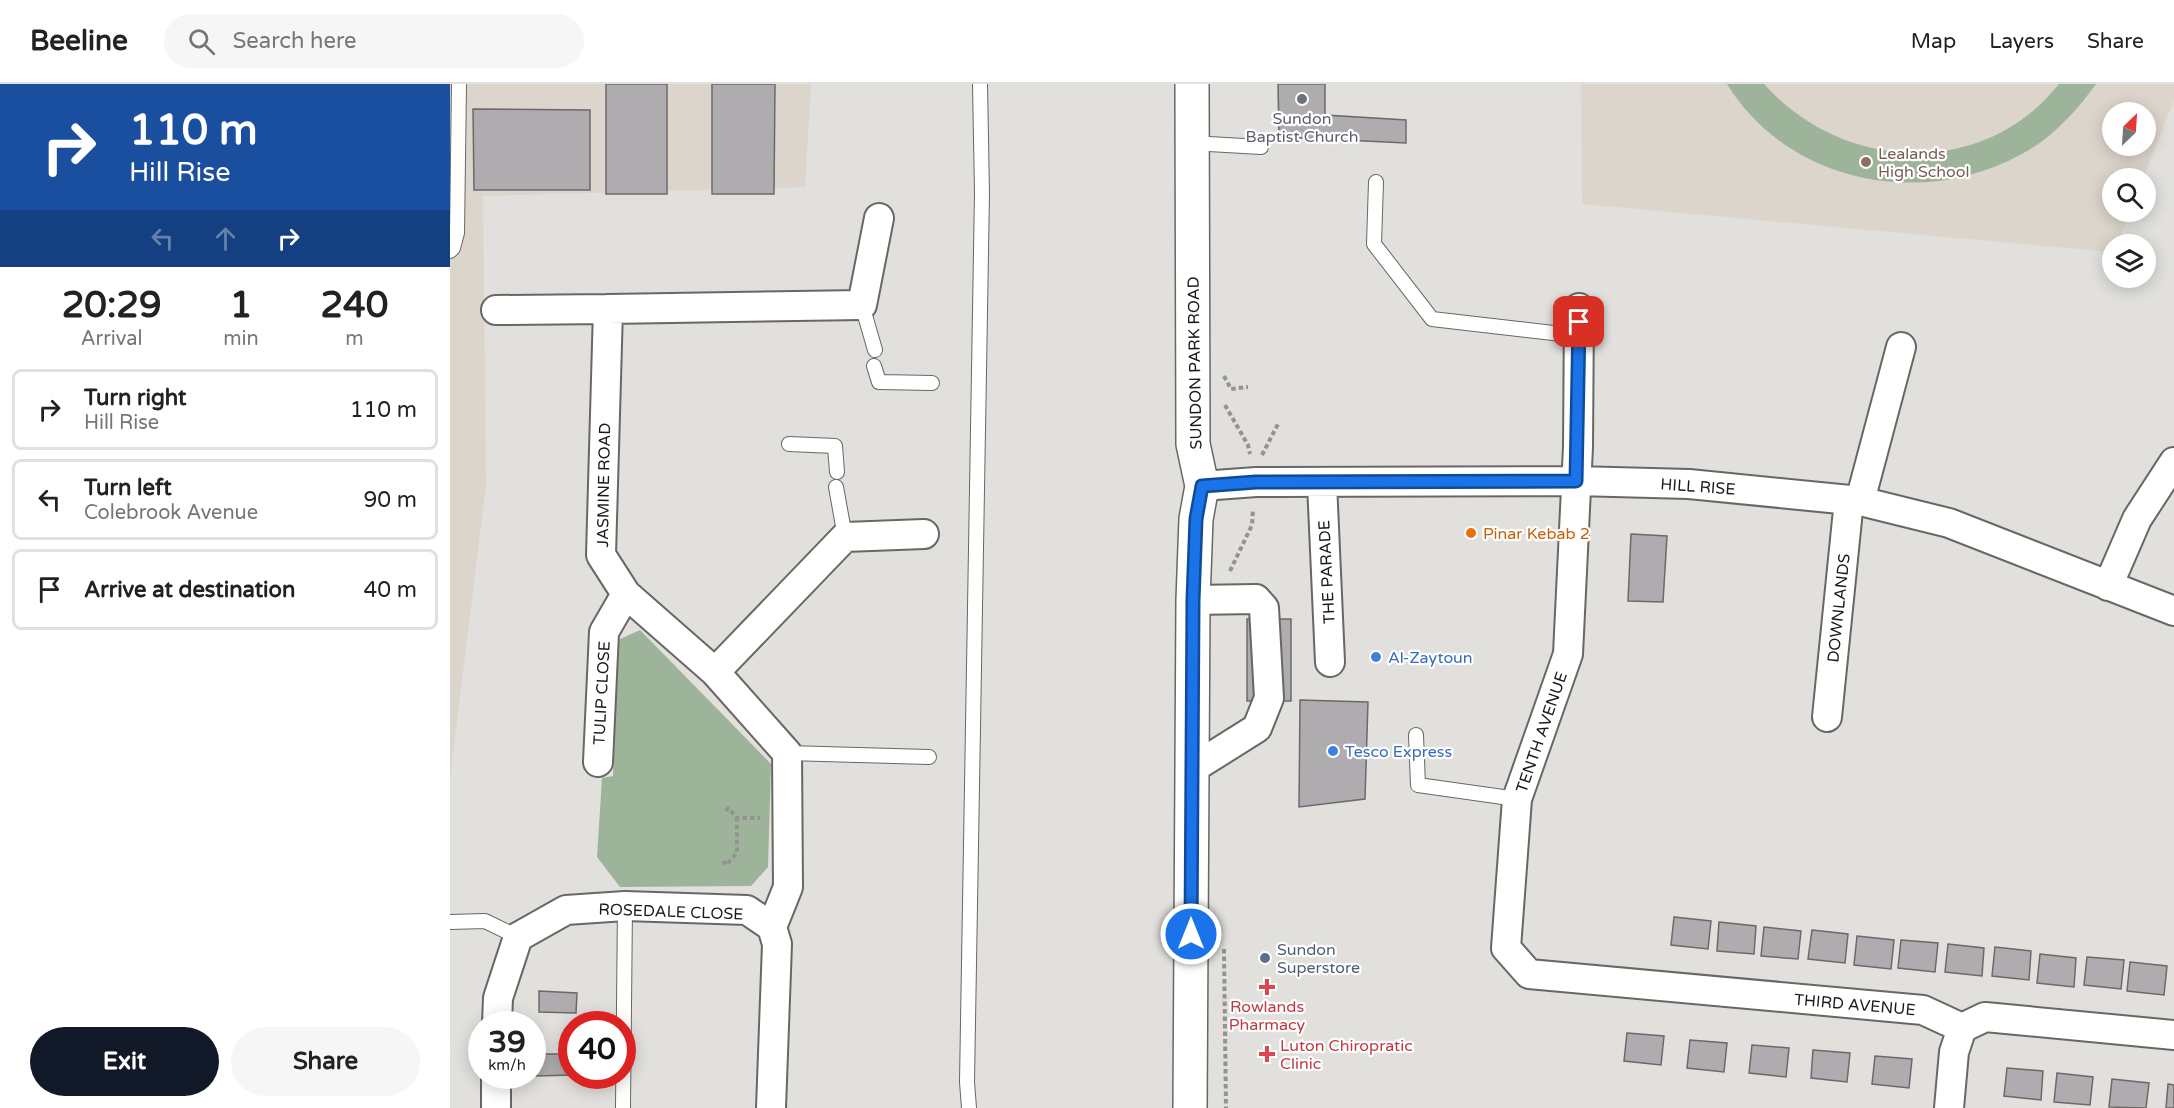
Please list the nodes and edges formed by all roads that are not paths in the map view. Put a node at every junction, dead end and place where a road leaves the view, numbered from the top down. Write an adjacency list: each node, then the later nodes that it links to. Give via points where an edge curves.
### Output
1 (459, 84): 8 (lane, via 457,233)
2 (980, 84): 53 (lane, via 982,193)
3 (1192, 84): 4 (street, SUNDON PARK ROAD)
4 (1191, 142): 5 (lane); 23 (street, SUNDON PARK ROAD, via 1193,444)
5 (1261, 147)
6 (1376, 182): 13 (lane, via 1374,244 1432,319)
7 (879, 218): 9 (street)
8 (450, 251)
9 (862, 305): 11 (street); 15 (lane)
10 (1580, 308): 13 (street, TENTH AVENUE)
11 (608, 309): 12 (street); 29 (street, JASMINE ROAD, via 601,555)
12 (496, 310)
13 (1579, 336): 21 (street, TENTH AVENUE)
14 (1901, 347): 25 (street, DOWNLANDS)
15 (875, 350)
16 (874, 366): 17 (lane, via 879,382)
17 (932, 383)
18 (789, 444): 20 (lane, via 835,446)
19 (2174, 462): 28 (street, via 2137,519)
20 (837, 472)
21 (1576, 481): 22 (street, HILL RISE); 25 (street, HILL RISE, via 1689,484); 40 (street, TENTH AVENUE, via 1568,654)
22 (1322, 483): 23 (street, HILL RISE, via 1257,470); 32 (street, THE PARADE)
23 (1202, 486): 30 (street, SUNDON PARK ROAD, via 1196,519)
24 (836, 487): 27 (lane)
25 (1854, 501): 28 (street, HILL RISE, via 1948,523); 34 (street, DOWNLANDS)
26 (924, 534): 27 (street)
27 (845, 537): 33 (street)
28 (2108, 586): 31 (street, HILL RISE)
29 (626, 594): 33 (street, JASMINE ROAD); 38 (street, TULIP CLOSE, via 604,632)
30 (1206, 600): 39 (street, SUNDON PARK ROAD); 39 (street, via 1256,599 1264,608 1269,698 1257,728)
31 (2174, 612)
32 (1330, 662)
33 (715, 672): 36 (street, JASMINE ROAD)
34 (1827, 717)
35 (1416, 735): 40 (lane, via 1418,785)
36 (787, 753): 37 (lane); 43 (street, via 788,887)
37 (929, 757)
38 (598, 762)
39 (1190, 770): 54 (street, SUNDON PARK ROAD)
40 (1517, 799): 45 (street, TENTH AVENUE, via 1506,948)
41 (625, 906): 43 (street, ROSEDALE CLOSE, via 747,910); 44 (street, ROSEDALE CLOSE, via 566,910); 51 (lane)
42 (450, 922): 44 (lane, via 485,921)
43 (772, 927): 52 (street, via 777,944)
44 (518, 937): 46 (street)
45 (1529, 974): 47 (street, THIRD AVENUE, via 1923,1010)
46 (498, 1011)
47 (1962, 1028): 48 (street, via 1985,1017); 55 (street, via 1954,1052)
48 (2174, 1035)
49 (496, 1089): 50 (street)
50 (496, 1108)
51 (623, 1108)
52 (771, 1108)
53 (969, 1108)
54 (1190, 1108)
55 (1949, 1108)

